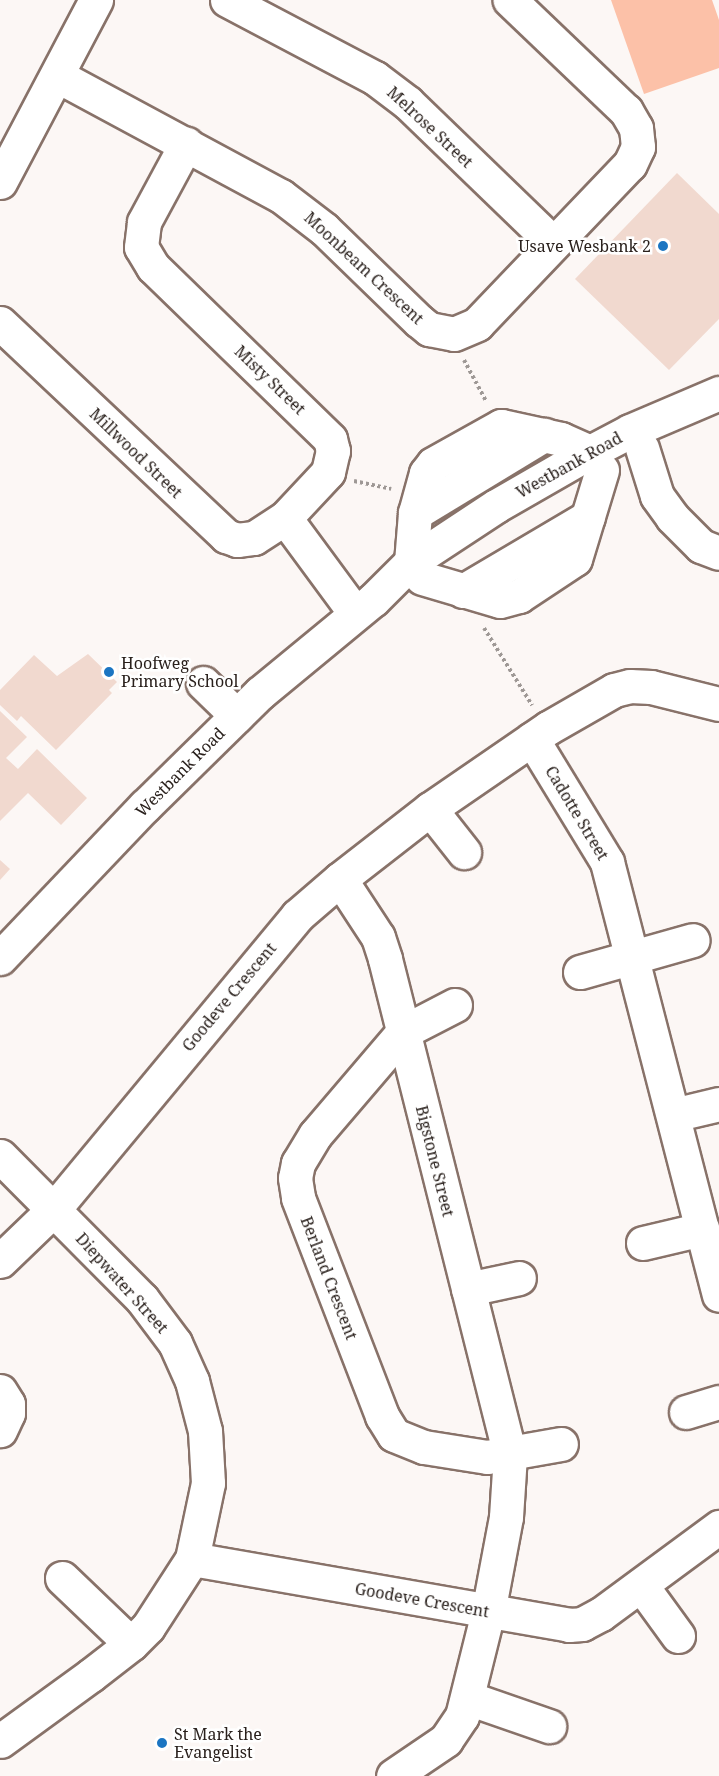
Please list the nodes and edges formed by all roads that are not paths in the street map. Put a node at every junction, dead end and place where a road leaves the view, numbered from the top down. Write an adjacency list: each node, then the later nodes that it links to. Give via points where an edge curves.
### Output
1 (96, 0): 4 (street)
2 (227, 0): 7 (street, Melrose Street, via 375,78 408,103)
3 (510, 0): 7 (street, via 626,111 638,138 630,164)
4 (58, 76): 5 (street, Moonbeam Crescent); 6 (street)
5 (186, 144): 7 (street, Moonbeam Crescent, via 300,208 429,329 454,334 477,324); 13 (street, Misty Street, via 144,222 141,240 145,257 324,431 333,451 328,472)
6 (0, 182)
7 (553, 243)
8 (0, 323): 13 (street, Millwood Street, via 226,536 237,540 254,538)
9 (719, 393): 12 (street, Westbank Road, via 630,431)
10 (719, 413): 11 (street, Westbank Road)
11 (642, 448): 12 (street, Westbank Road); 14 (street, via 657,496 672,517 701,546)
12 (596, 461): 15 (street, Westbank Road, via 496,506); 15 (street, via 584,528 477,603); 15 (street, via 561,439 534,433 412,498)
13 (285, 518): 16 (street)
14 (719, 553)
15 (417, 570): 16 (street, Westbank Road)
16 (364, 607): 19 (street, Westbank Road)
17 (203, 682): 19 (street)
18 (719, 704): 20 (street, Goodeve Crescent, via 651,687 630,686 614,690)
19 (237, 716): 25 (street, Westbank Road)
20 (540, 734): 21 (street, Goodeve Crescent); 26 (street, Cadotte Street, via 608,862)
21 (430, 809): 22 (street); 23 (street, Goodeve Crescent)
22 (464, 852)
23 (340, 879): 29 (street, Bigstone Street, via 378,937); 33 (street, Goodeve Crescent, via 274,942)
24 (693, 940): 26 (street)
25 (0, 958)
26 (634, 958): 27 (street); 31 (street, Cadotte Street)
27 (580, 972)
28 (455, 1005): 29 (street)
29 (403, 1032): 39 (street, Bigstone Street); 45 (street, Berland Crescent, via 303,1153 295,1178 298,1198 388,1428 402,1439 424,1447 471,1456)
30 (719, 1104): 31 (street)
31 (673, 1115): 34 (street, Cadotte Street)
32 (0, 1156): 33 (street, Diepwater Street)
33 (54, 1209): 36 (street, Goodeve Crescent); 47 (street, Diepwater Street, via 158,1317 175,1343 192,1382 205,1431 208,1483)
34 (702, 1229): 35 (street); 38 (street, Cadotte Street)
35 (643, 1243)
36 (0, 1261)
37 (519, 1278): 39 (street)
38 (717, 1280)
39 (468, 1289): 45 (street, Bigstone Street)
40 (0, 1391): 43 (street, via 8,1404 8,1413)
41 (719, 1402): 42 (street)
42 (686, 1412)
43 (0, 1430)
44 (561, 1444): 45 (street)
45 (510, 1455): 50 (street, Bigstone Street, via 506,1517)
46 (719, 1527): 49 (street, Goodeve Crescent)
47 (192, 1559): 50 (street, Goodeve Crescent); 52 (street, Diepwater Street, via 160,1611)
48 (62, 1578): 52 (street)
49 (641, 1585): 50 (street, Goodeve Crescent, via 582,1624); 51 (street)
50 (488, 1612): 53 (street, Bigstone Street)
51 (678, 1636)
52 (131, 1644): 55 (street, Diepwater Street)
53 (468, 1698): 54 (street); 56 (street, Bigstone Street, via 453,1733)
54 (549, 1726)
55 (0, 1741)
56 (393, 1776)

